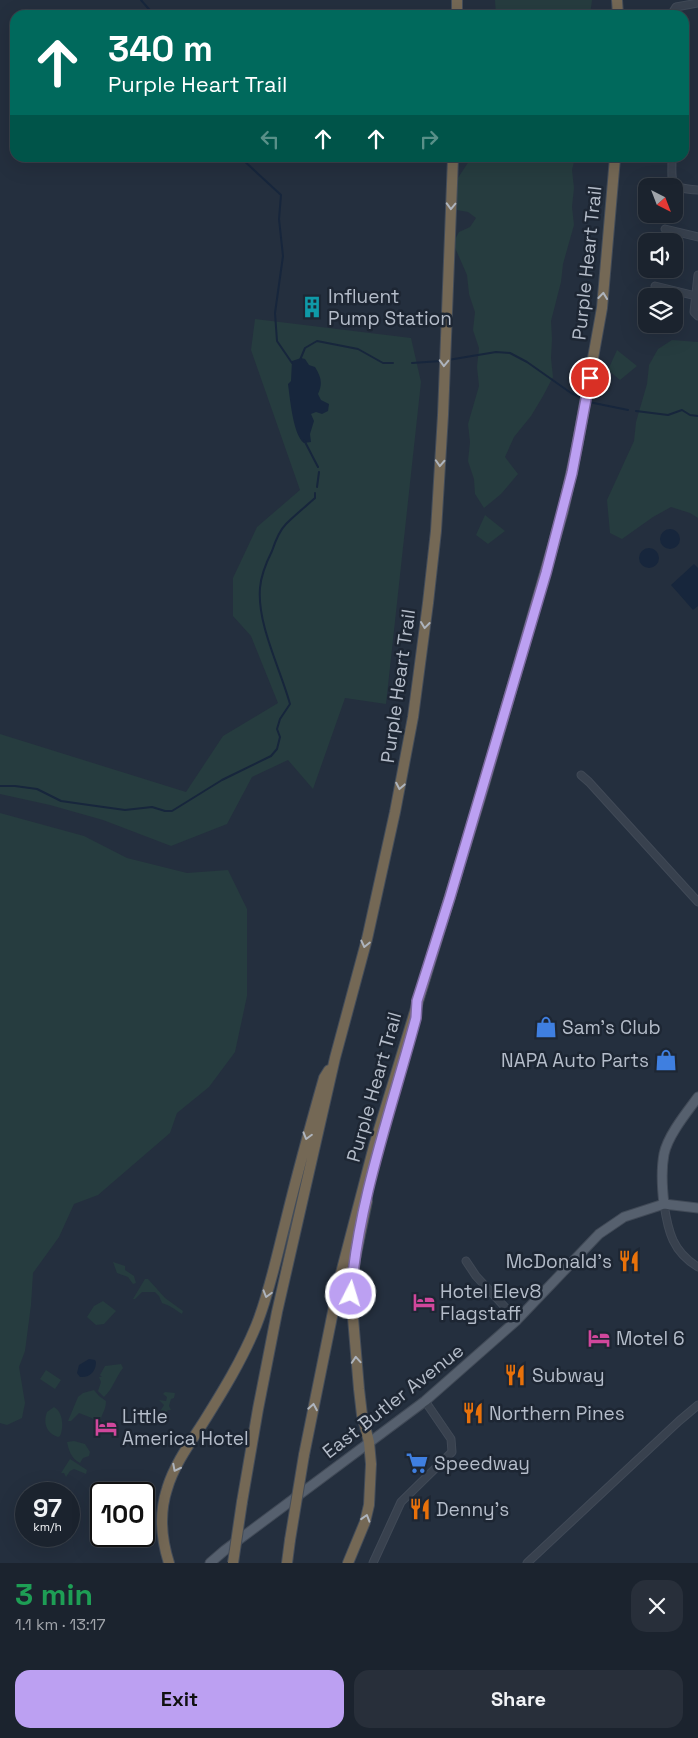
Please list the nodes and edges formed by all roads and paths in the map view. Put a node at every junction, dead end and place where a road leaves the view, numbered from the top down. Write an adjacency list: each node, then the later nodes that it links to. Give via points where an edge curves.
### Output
1 (698, 3): 2 (street)
2 (674, 10)
3 (452, 162): 16 (highway, Purple Heart Trail, one-way to 16, via 443,415 429,594 408,748 367,939)
4 (615, 162): 15 (highway, Purple Heart Trail, one-way to 4, via 534,615 572,473 596,344)
5 (672, 162): 6 (street, via 674,185 680,189)
6 (698, 190)
7 (665, 229): 8 (street)
8 (698, 236)
9 (698, 275): 11 (street)
10 (655, 286): 11 (street)
11 (696, 296): 12 (street)
12 (696, 314)
13 (581, 775): 14 (street)
14 (698, 902)
15 (417, 1001): 25 (highway, one-way to 15, via 358,1381 352,1278 365,1209 416,1018); 29 (highway, Purple Heart Trail, one-way to 15, bridge, via 304,1455 340,1277)
16 (335, 1058): 26 (highway, one-way to 26, via 324,1078 273,1274 256,1325 232,1377 177,1465 167,1487 162,1519); 28 (highway, Purple Heart Trail, bridge, via 277,1312)
17 (698, 1097): 18 (main road, via 671,1137 665,1152 662,1175)
18 (664, 1204): 19 (main road); 21 (street, via 668,1229 675,1245); 22 (main road, East Butler Avenue, via 624,1217 599,1234)
19 (698, 1208)
20 (466, 1261): 22 (street)
21 (698, 1268)
22 (517, 1320): 23 (main road, East Butler Avenue)
23 (425, 1401): 25 (main road, East Butler Avenue); 31 (street, via 451,1439 452,1452 400,1502)
24 (698, 1405): 32 (street)
25 (368, 1442): 27 (main road, East Butler Avenue); 30 (highway, one-way to 25, via 369,1506 371,1464)
26 (169, 1563)
27 (210, 1563)
28 (233, 1563)
29 (287, 1563)
30 (348, 1563)
31 (373, 1563)
32 (527, 1563)

